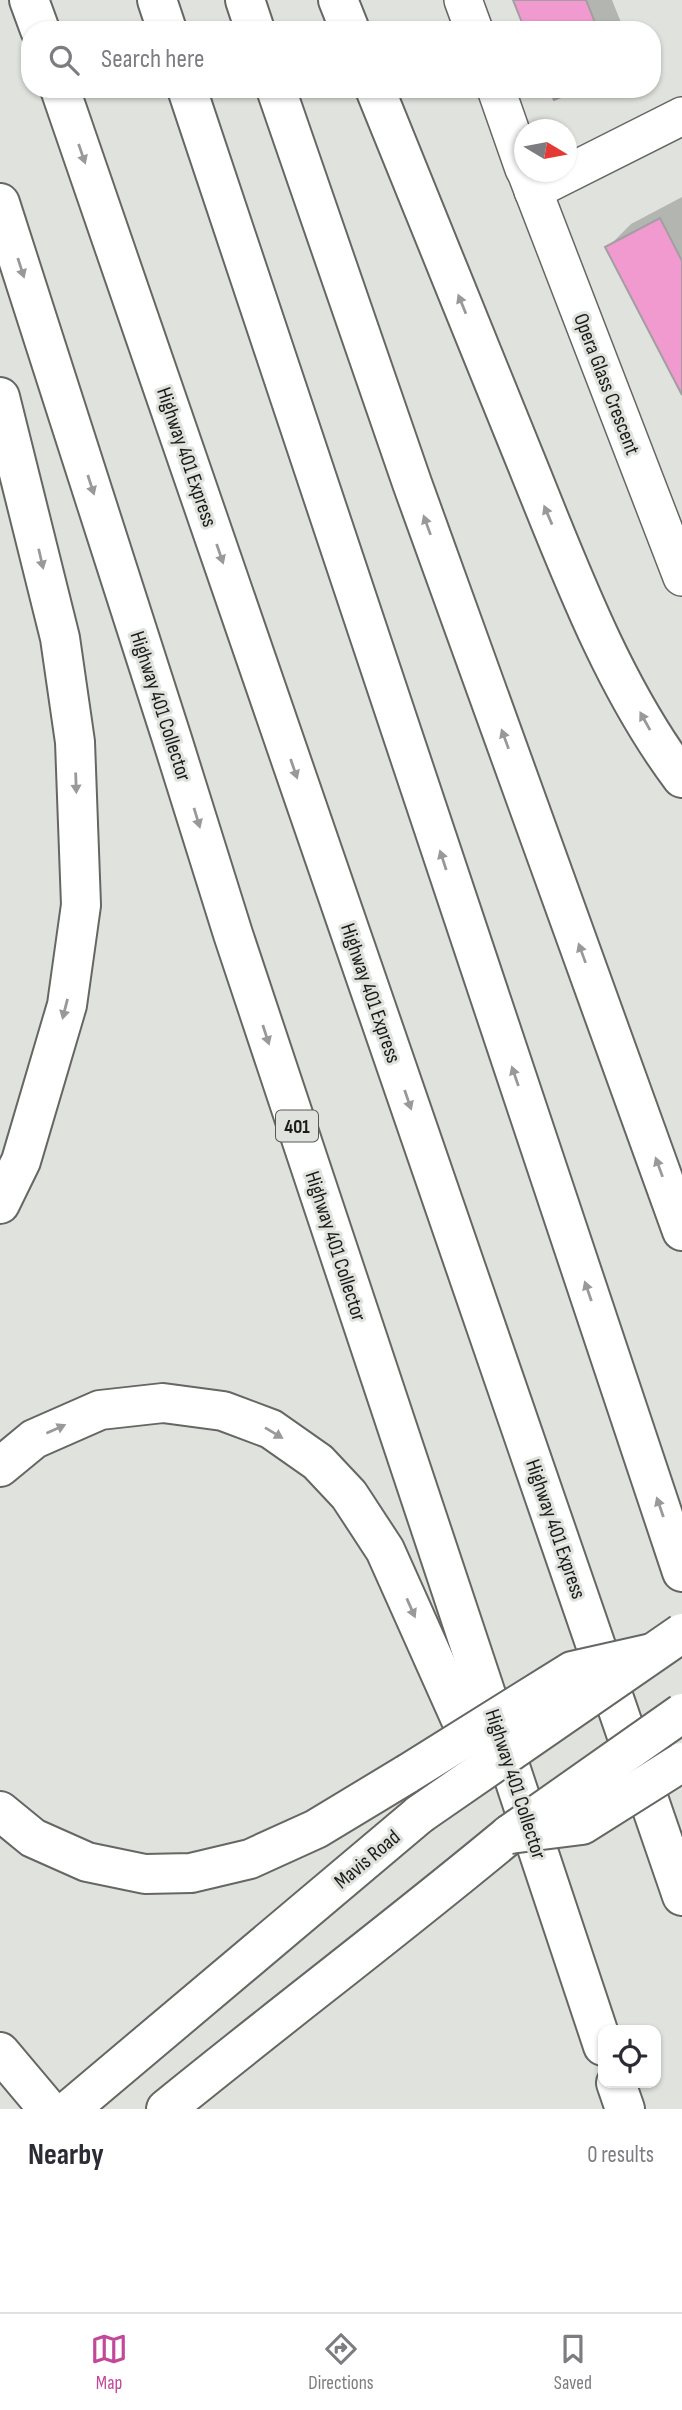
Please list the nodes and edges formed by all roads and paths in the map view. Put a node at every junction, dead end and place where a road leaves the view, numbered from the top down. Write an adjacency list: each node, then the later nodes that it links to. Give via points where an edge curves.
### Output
1 (29, 0): 6 (main road)
2 (157, 0): 7 (main road)
3 (245, 0): 8 (main road)
4 (338, 0): 9 (main road)
5 (463, 0): 10 (street)
6 (37, 21)
7 (164, 21)
8 (252, 21)
9 (346, 21)
10 (471, 21)
11 (63, 98): 33 (main road, Highway 401 Express, one-way to 33)
12 (190, 98): 27 (main road, one-way to 12)
13 (279, 98): 25 (main road, one-way to 13, via 412,483)
14 (378, 98): 23 (main road, one-way to 14, via 606,650)
15 (498, 98): 17 (street, Opera Glass Crescent)
16 (682, 116): 18 (street)
17 (514, 140)
18 (577, 158)
19 (530, 182): 22 (street, Opera Glass Crescent)
20 (0, 203): 34 (main road, Highway 401 Collector / 401, one-way to 34, via 233,934)
21 (0, 397): 24 (main road, one-way to 24, via 60,638 75,741 81,905 67,1005 21,1161)
22 (682, 577)
23 (682, 778)
24 (0, 1204)
25 (682, 1231)
26 (0, 1467): 35 (main road, one-way to 35, via 34,1439 100,1410 163,1403 223,1411 271,1429 318,1462 349,1496 385,1550)
27 (682, 1572)
28 (667, 1643): 31 (main road, bridge, via 572,1671 316,1829 250,1859 191,1873 145,1874 88,1862 33,1838); 39 (main road, Mavis Road, bridge, via 421,1814)
29 (682, 1713): 32 (main road, bridge)
30 (682, 1762): 32 (main road, bridge, via 582,1825)
31 (0, 1811)
32 (510, 1834): 40 (main road)
33 (682, 1896)
34 (598, 2031)
35 (598, 2033)
36 (0, 2052): 38 (main road)
37 (618, 2088): 41 (main road)
38 (48, 2109)
39 (70, 2109)
40 (166, 2109)
41 (625, 2109)

